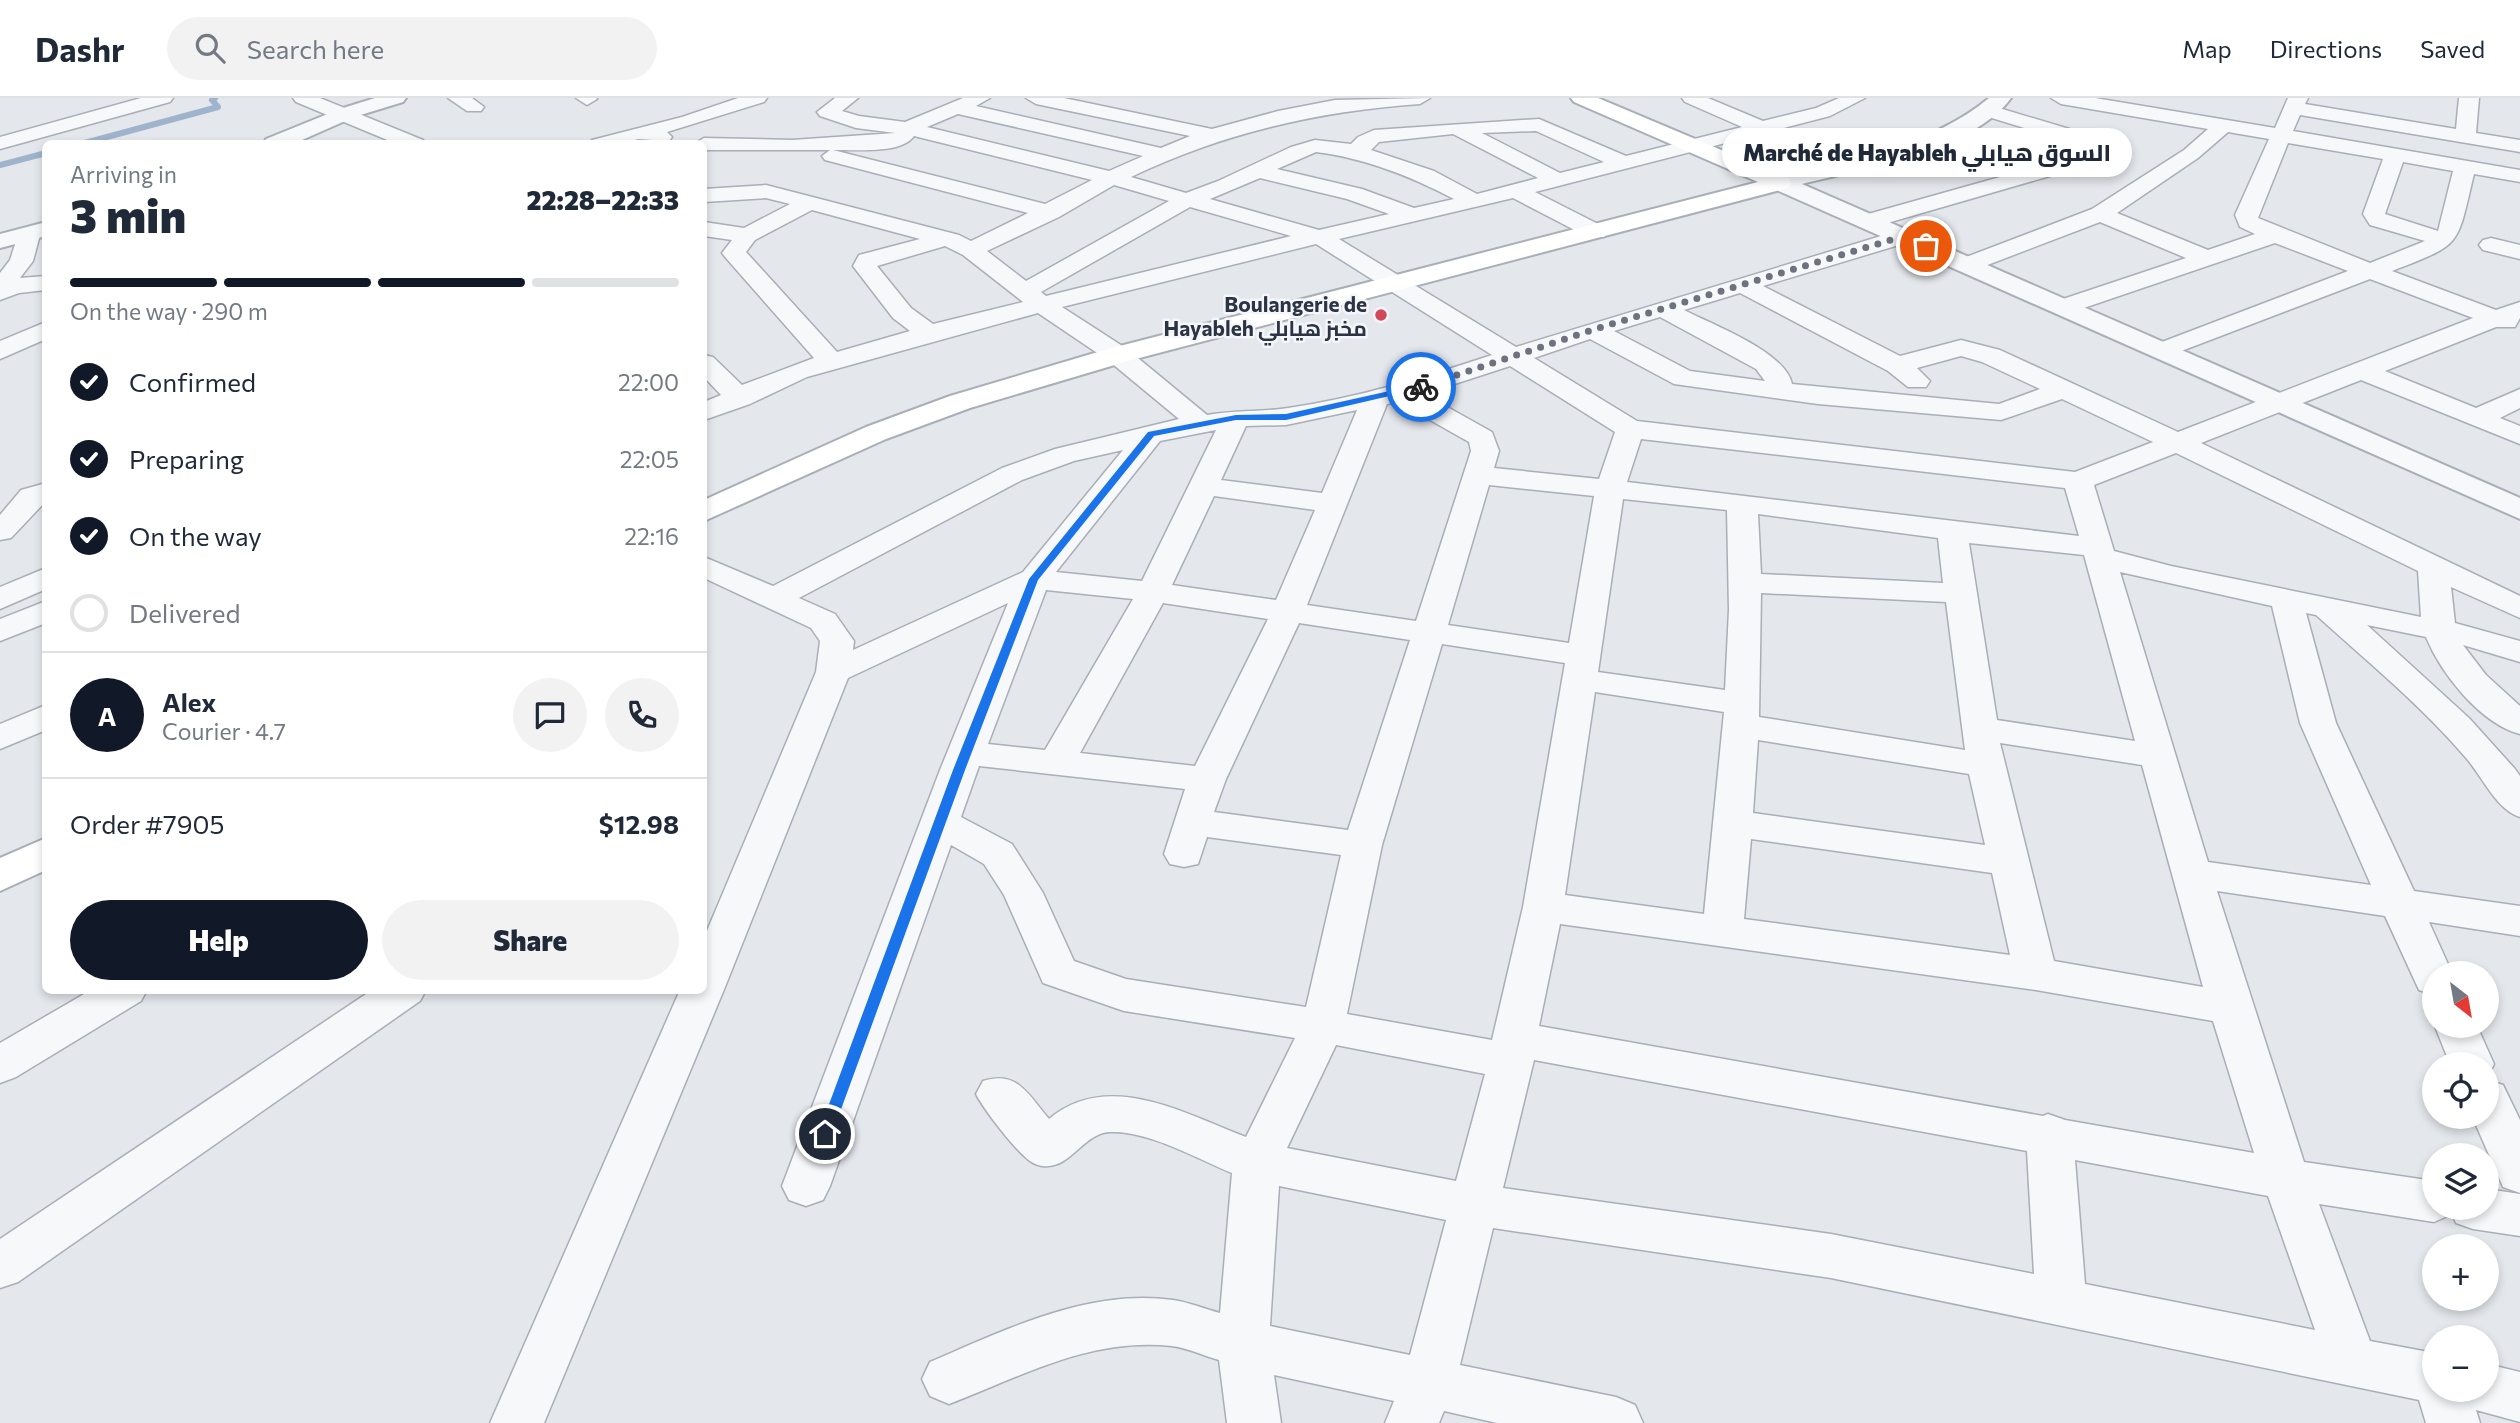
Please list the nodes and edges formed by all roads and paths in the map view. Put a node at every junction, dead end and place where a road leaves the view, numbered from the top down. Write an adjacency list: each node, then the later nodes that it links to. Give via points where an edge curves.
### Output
1 (107, 98): 18 (street)
2 (163, 98): 37 (street)
3 (303, 98): 22 (street)
4 (396, 98): 22 (street)
5 (757, 98): 29 (street)
6 (848, 98): 26 (street, via 827,112 856,122)
7 (980, 98): 21 (street)
8 (1036, 98): 23 (street)
9 (1410, 98): 10 (street); 30 (street, via 1309,109)
10 (1420, 98)
11 (1581, 98): 40 (main road)
12 (1692, 98): 28 (street)
13 (1855, 98): 28 (street)
14 (2061, 98): 24 (street)
15 (2469, 98): 32 (street)
16 (1166, 103): 23 (street)
17 (2295, 103): 25 (street); 31 (street)
18 (68, 104)
19 (1995, 104): 43 (street); 55 (street, via 1961,128 1903,150)
20 (2407, 106): 25 (street)
21 (957, 108): 26 (street); 45 (street)
22 (347, 113): 33 (street); 34 (street)
23 (1130, 118): 30 (street)
24 (2223, 126): 31 (street); 48 (street)
25 (2400, 127): 32 (street)
26 (907, 128): 39 (street, via 904,136 891,141); 53 (street)
27 (1457, 128): 42 (street, via 1374,136 1363,147); 44 (street); 47 (street, via 1539,125)
28 (1762, 128): 40 (street)
29 (637, 133): 35 (street); 36 (street)
30 (1213, 135): 45 (street)
31 (2280, 136): 46 (street); 68 (street, via 2246,215 2248,222)
32 (2465, 137): 41 (street)
33 (283, 140)
34 (407, 140)
35 (612, 140)
36 (678, 140)
37 (0, 143)
38 (707, 144): 39 (street)
39 (792, 146): 61 (street)
40 (1692, 146): 47 (street); 55 (main road)
41 (2520, 146)
42 (1351, 150): 50 (street, via 1315,146); 51 (street)
43 (2117, 150): 48 (street); 64 (street)
44 (1508, 154): 51 (street); 54 (street)
45 (1167, 155): 53 (street)
46 (2395, 155): 49 (street); 73 (street, via 2374,214 2378,220)
47 (1624, 163): 54 (street)
48 (2171, 166): 62 (street)
49 (2465, 167): 52 (street); 73 (street)
50 (1258, 170): 58 (street); 63 (street, via 1354,194)
51 (1426, 176): 59 (street)
52 (2520, 176)
53 (1115, 179): 58 (street); 61 (street)
54 (1556, 179): 56 (street)
55 (1780, 183): 64 (street); 66 (main road)
56 (1515, 190): 59 (street); 66 (street)
57 (707, 195): 60 (street, via 766,191)
58 (1189, 199): 70 (street); 85 (street, via 1042,283)
59 (1474, 201): 63 (street)
60 (808, 203): 67 (street); 72 (street)
61 (1051, 212): 76 (street)
62 (2100, 214): 78 (street); 79 (street)
63 (1415, 216): 70 (street)
64 (1869, 221): 69 (street)
65 (707, 229): 67 (street)
66 (1596, 232): 82 (main road)
67 (747, 235): 97 (street, via 734,249 737,261)
68 (2275, 235): 78 (street); 80 (street)
69 (1904, 236): 79 (street); 83 (street)
70 (1322, 238): 82 (street); 85 (street)
71 (37, 239): 74 (street); 84 (street)
72 (947, 239): 76 (street); 92 (street, via 867,260 865,266 902,313)
73 (2444, 240): 80 (street)
74 (0, 241)
75 (2491, 245): 77 (street)
76 (971, 250): 85 (street)
77 (2520, 252)
78 (2207, 258): 86 (street)
79 (1969, 264): 86 (street)
80 (2369, 272): 89 (street); 93 (street)
81 (42, 283): 84 (street)
82 (1393, 283): 95 (main road); 96 (street)
83 (1743, 285): 88 (street); 98 (street)
84 (0, 291)
85 (1032, 297): 92 (street); 95 (street)
86 (2063, 307): 93 (street)
87 (2520, 309): 89 (street)
88 (1665, 310): 90 (street); 102 (street, via 1765,362 1777,375)
89 (2508, 323): 100 (street)
90 (1592, 330): 96 (street); 102 (street, via 1683,378)
91 (42, 331): 94 (street)
92 (929, 333): 97 (street)
93 (2164, 350): 106 (street)
94 (0, 351)
95 (1118, 355): 111 (street); 125 (main road, via 960,401 876,433)
96 (1513, 358): 103 (street); 112 (street)
97 (830, 360): 105 (street)
98 (1897, 365): 101 (street, via 1942,351 1974,350); 107 (street, via 1922,385)
99 (707, 366): 105 (street)
100 (2360, 370): 106 (street); 110 (street)
101 (2061, 390): 107 (street, via 2001,412); 116 (street)
102 (1780, 391): 113 (street)
103 (1389, 396): 109 (street, via 1286,417); 117 (street, via 1482,438 1485,451); 122 (street)
104 (2520, 397): 110 (street)
105 (740, 398): 108 (street)
106 (2278, 401): 116 (street); 124 (street)
107 (1923, 404): 113 (street)
108 (707, 411)
109 (1236, 418): 111 (street); 119 (street)
110 (2478, 418): 115 (street)
111 (1202, 424): 114 (street)
112 (1630, 429): 113 (street); 121 (street)
113 (1882, 430): 118 (street)
114 (1151, 433): 132 (street); 136 (street, via 1012,474)
115 (2520, 436)
116 (2177, 442): 118 (street); 129 (street)
117 (1475, 475): 121 (street); 144 (street)
118 (2078, 481): 128 (street)
119 (1203, 486): 122 (street); 134 (street)
120 (41, 488): 127 (street)
121 (1610, 490): 123 (street); 147 (street)
122 (1333, 503): 141 (street)
123 (1742, 503): 126 (street); 133 (street)
124 (2520, 510)
125 (707, 511)
126 (1952, 530): 128 (street); 135 (street)
127 (0, 531)
128 (2099, 552): 137 (street, via 2168,575); 155 (street)
129 (2433, 566): 140 (street); 145 (street)
130 (707, 567): 136 (street)
131 (42, 579): 138 (street)
132 (1034, 579): 134 (street); 148 (street); 154 (street)
133 (1747, 583): 135 (street); 149 (street)
134 (1153, 592): 141 (street); 156 (street)
135 (1959, 593): 152 (street)
136 (774, 598): 148 (street, via 823,621 836,641)
137 (2286, 598): 139 (street); 167 (street, via 2318,723)
138 (0, 599)
139 (2328, 608): 145 (street); 159 (street, via 2470,741)
140 (2520, 608)
141 (1289, 611): 144 (street); 158 (street)
142 (42, 613): 143 (street)
143 (0, 631)
144 (1429, 631): 147 (street); 162 (street)
145 (2441, 631): 146 (street); 151 (street, via 2473,682)
146 (2520, 652)
147 (1580, 667): 149 (street); 168 (street)
148 (833, 672): 172 (street)
149 (1743, 715): 157 (street); 161 (street)
150 (42, 718): 153 (street)
151 (2520, 723)
152 (1981, 729): 155 (street); 157 (street)
153 (0, 738)
154 (967, 754): 156 (street); 160 (street)
155 (2158, 756): 165 (street)
156 (1056, 763): 158 (street)
157 (1985, 765): 164 (street)
158 (1207, 779): 162 (street, via 1188,838)
159 (2520, 804)
160 (941, 823): 178 (street, via 998,854 1023,893 1058,972 1124,995); 187 (street)
161 (1733, 823): 164 (street); 170 (street)
162 (1363, 845): 178 (street)
163 (42, 854): 166 (main road)
164 (2009, 862): 173 (street)
165 (2191, 873): 167 (street); 177 (street)
166 (0, 876)
167 (2400, 901): 169 (street); 171 (street)
168 (1543, 907): 170 (street); 179 (street)
169 (2520, 921)
170 (1723, 929): 173 (street)
171 (2426, 961)
172 (707, 973)
173 (2036, 974): 177 (street)
174 (120, 994): 180 (street)
175 (399, 994): 192 (street)
176 (698, 994): 202 (street)
177 (2231, 1008): 186 (street)
178 (1323, 1026): 179 (street); 184 (street)
179 (1512, 1050): 183 (street); 189 (street)
180 (0, 1065)
181 (999, 1094): 184 (street, via 1047,1148 1074,1125 1107,1113 1141,1117)
182 (2499, 1125): 185 (street)
183 (2048, 1133): 186 (street); 193 (street)
184 (1257, 1162): 189 (street); 194 (street)
185 (2520, 1173)
186 (2286, 1179): 188 (street); 195 (street)
187 (806, 1186)
188 (2422, 1199)
189 (1474, 1205): 193 (street, via 1831,1256); 201 (street)
190 (2499, 1212): 191 (street)
191 (2520, 1215)
192 (0, 1266)
193 (2060, 1301): 195 (street)
194 (1243, 1344): 197 (street, via 1173,1323 1101,1324 1026,1346); 201 (street); 203 (street)
195 (2351, 1359): 196 (street)
196 (2422, 1375)
197 (949, 1380)
198 (2499, 1392): 199 (street)
199 (2520, 1397)
200 (2446, 1402): 205 (street)
201 (1420, 1403): 204 (street)
202 (517, 1423)
203 (1254, 1423)
204 (1616, 1423)
205 (2453, 1423)

